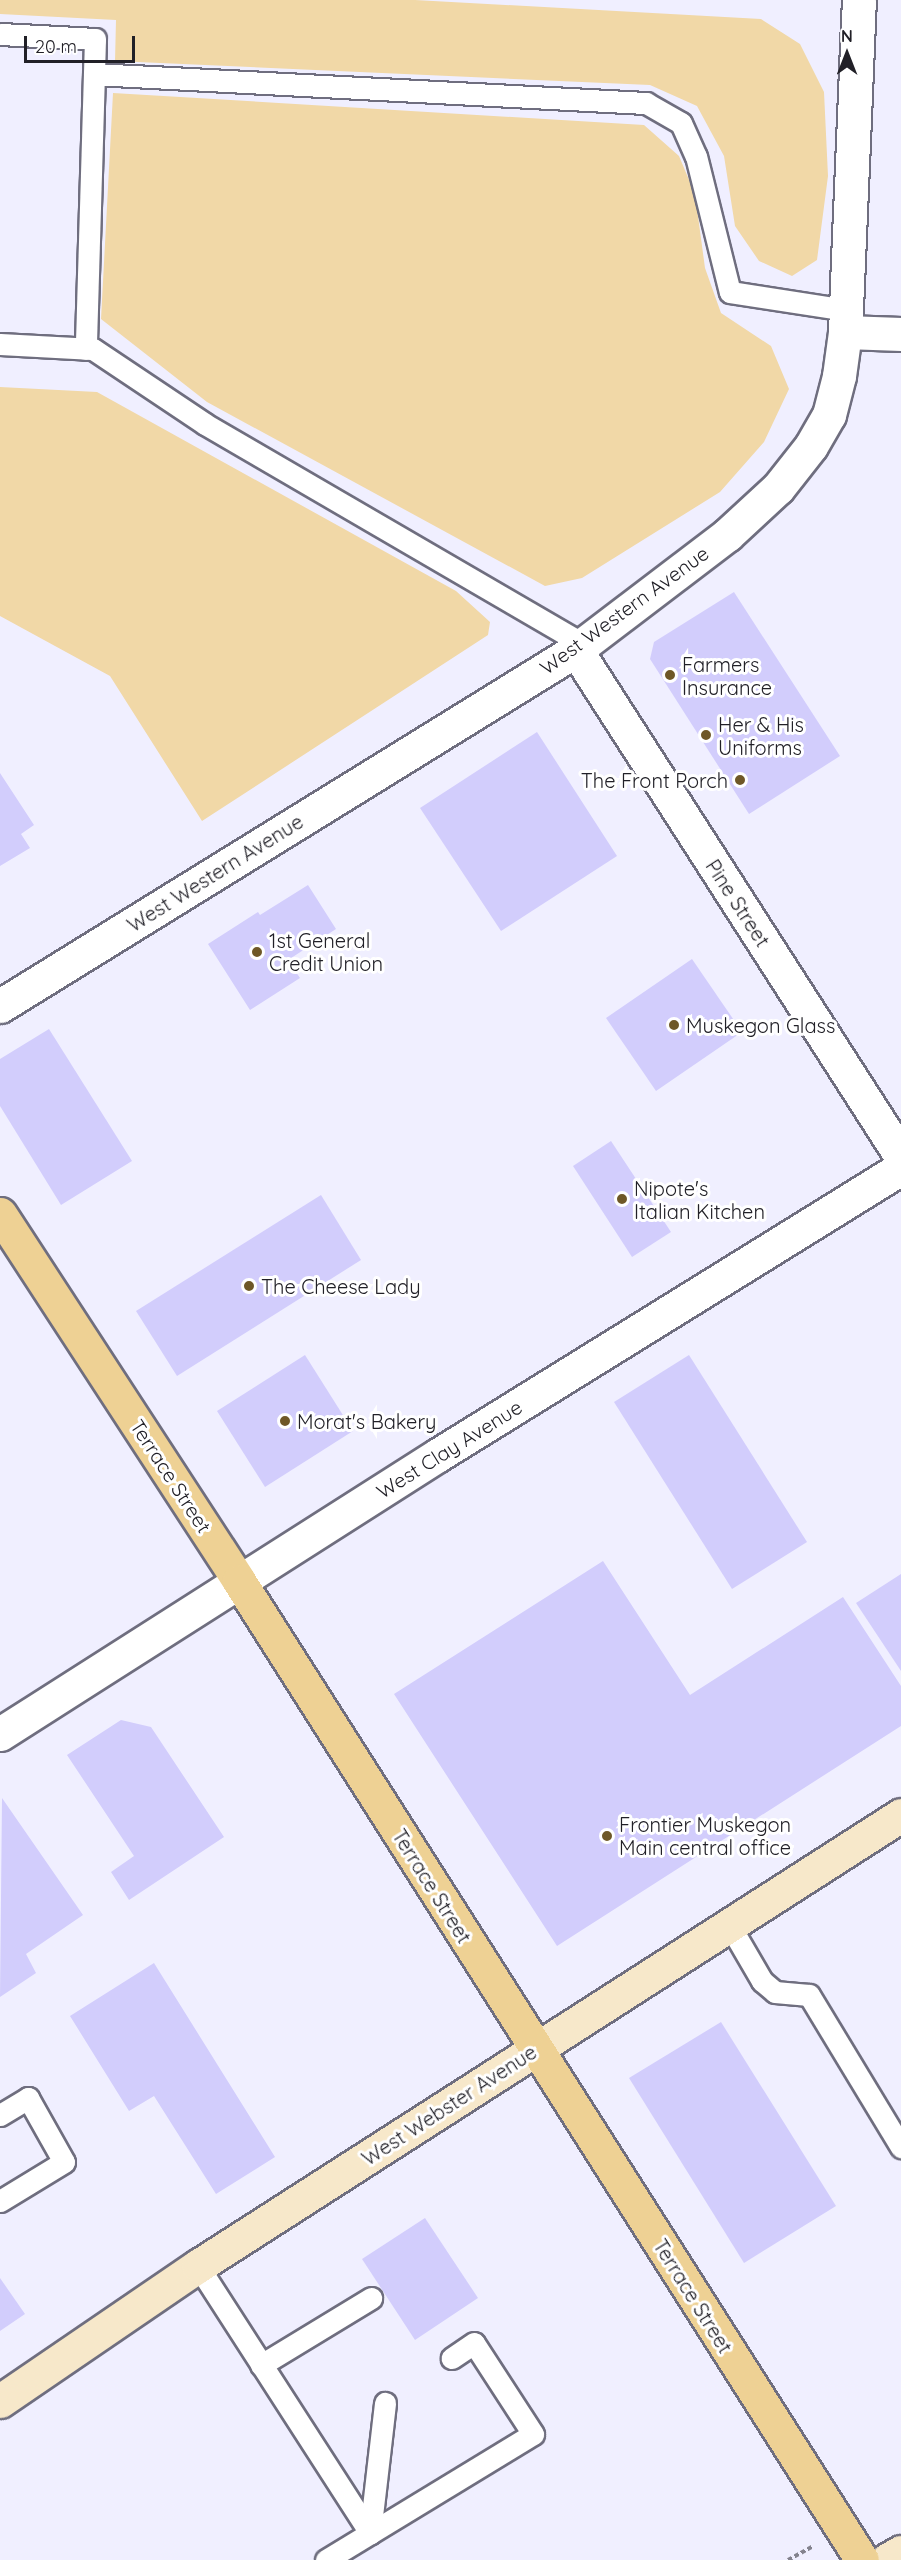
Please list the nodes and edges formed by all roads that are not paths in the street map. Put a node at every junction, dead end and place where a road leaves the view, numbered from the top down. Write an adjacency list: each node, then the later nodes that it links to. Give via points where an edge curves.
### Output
1 (859, 0): 4 (street, West Western Avenue)
2 (0, 34): 3 (lane, via 95,39)
3 (94, 74): 4 (lane, via 646,103 681,123 696,156 730,292); 7 (lane)
4 (846, 321): 5 (street); 8 (street, West Western Avenue, via 829,415 778,488 727,535)
5 (901, 334)
6 (0, 344): 7 (lane)
7 (86, 349): 8 (lane, via 93,349 205,424)
8 (580, 647): 9 (street, West Western Avenue); 10 (street, Pine Street)
9 (0, 1006)
10 (901, 1156)
11 (901, 1168): 13 (street, West Clay Avenue)
12 (0, 1214): 13 (main road, Terrace Street)
13 (239, 1581): 14 (street, West Clay Avenue); 17 (main road, Terrace Street)
14 (0, 1734)
15 (901, 1815): 16 (main road, West Webster Avenue)
16 (730, 1926): 17 (main road, West Webster Avenue); 19 (lane, via 762,1981 775,1992 809,1995)
17 (536, 2050): 21 (main road, West Webster Avenue); 30 (main road, Terrace Street)
18 (0, 2115): 20 (lane, via 28,2098 64,2162)
19 (901, 2147)
20 (0, 2201)
21 (198, 2266): 24 (lane); 25 (main road, West Webster Avenue)
22 (371, 2298): 24 (lane)
23 (452, 2358): 27 (lane, via 474,2343 533,2433)
24 (261, 2365): 27 (lane)
25 (0, 2401)
26 (385, 2403): 27 (lane)
27 (370, 2533): 29 (lane)
28 (901, 2552): 31 (main road)
29 (326, 2560)
30 (862, 2560)
31 (887, 2560)

